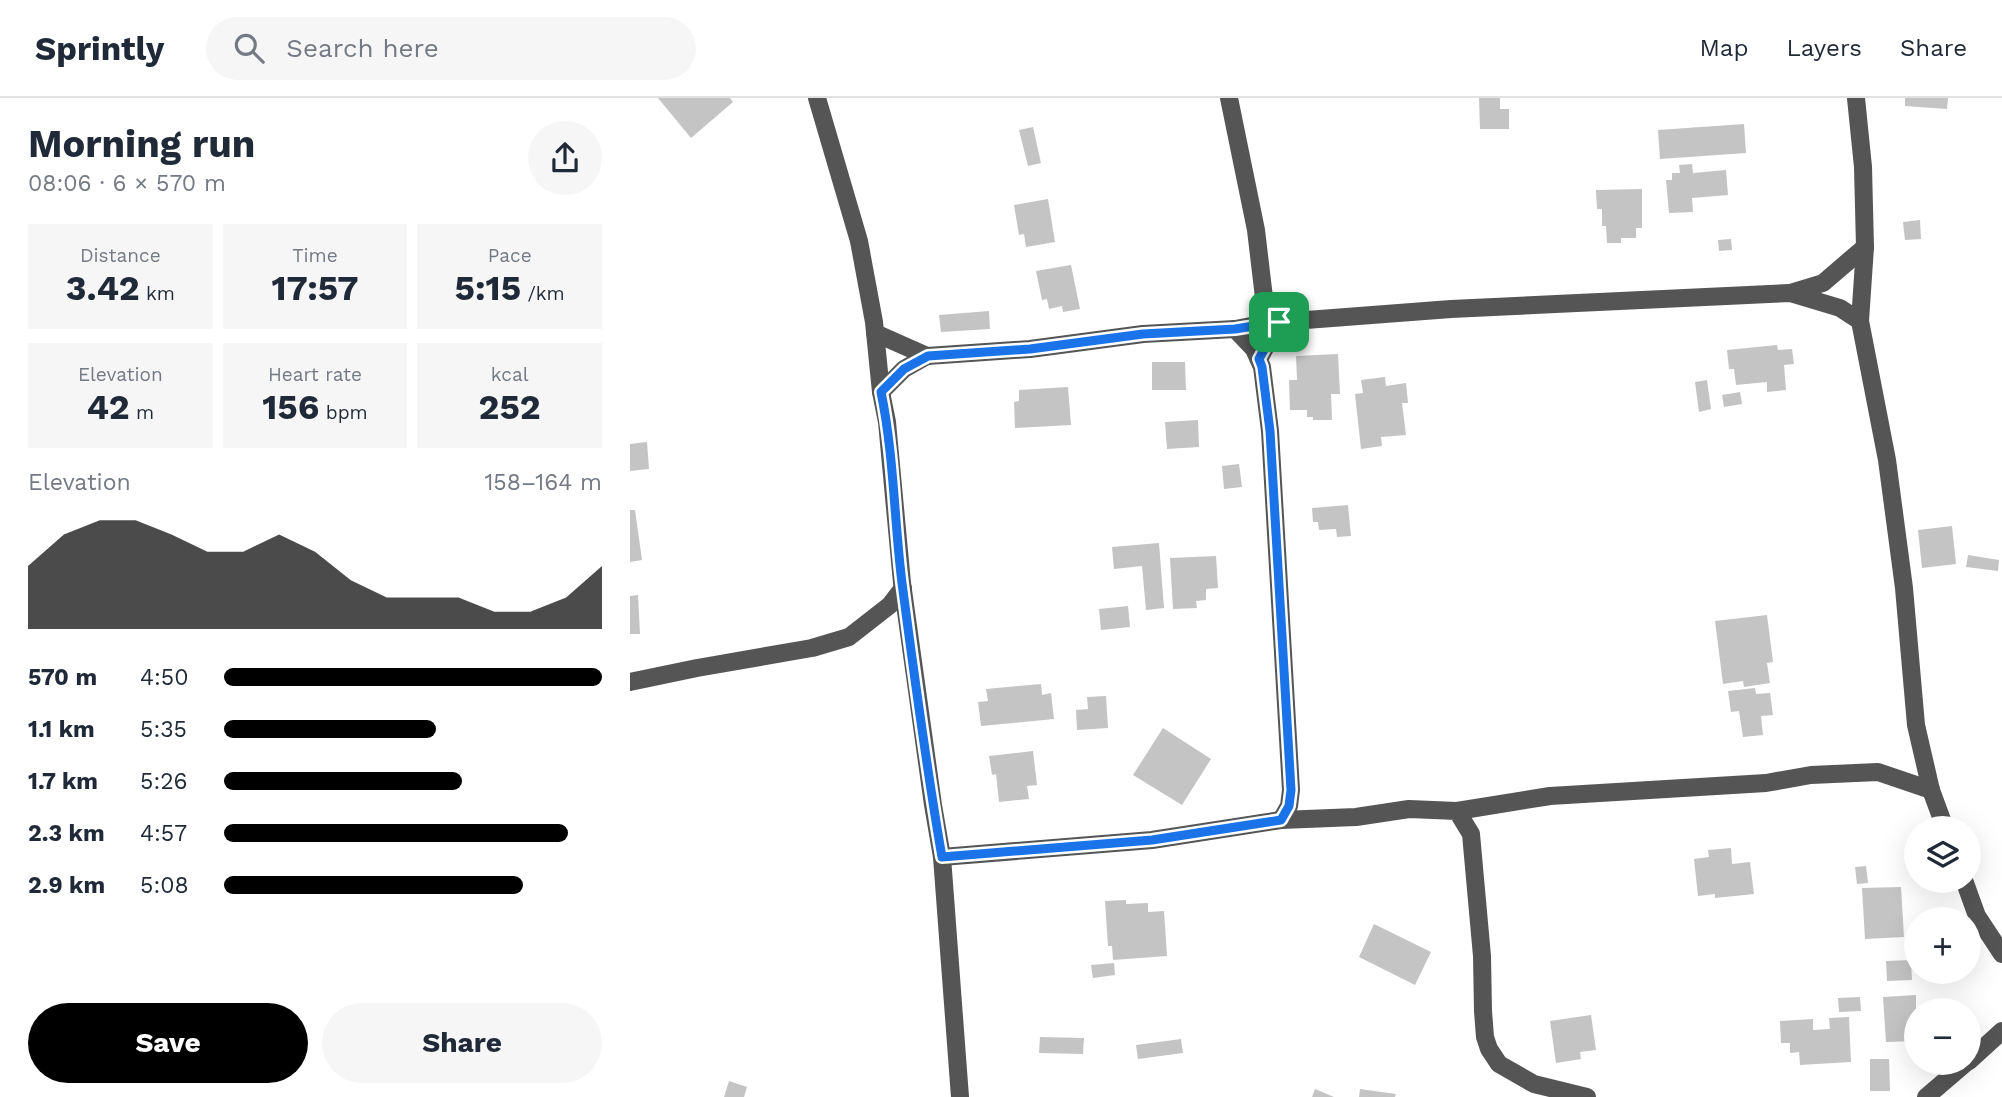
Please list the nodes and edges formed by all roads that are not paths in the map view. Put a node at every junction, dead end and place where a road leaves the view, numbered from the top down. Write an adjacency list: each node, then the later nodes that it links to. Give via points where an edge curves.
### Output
1 (817, 98): 9 (street, via 859,241)
2 (1229, 98): 7 (street)
3 (1856, 98): 4 (street)
4 (1865, 247): 5 (street, via 1823,283); 6 (street)
5 (1790, 293): 6 (street, via 1840,308); 7 (street, via 1451,309)
6 (1860, 321): 15 (street, via 1887,460 1916,725)
7 (1273, 323): 8 (street); 11 (street)
8 (1235, 329): 10 (street); 11 (street)
9 (875, 333): 10 (street); 12 (street)
10 (928, 356): 12 (street, via 904,369)
11 (1259, 359): 18 (street, via 1270,431 1291,790)
12 (881, 392): 13 (street)
13 (903, 588): 14 (street, via 890,605 849,637); 19 (street)
14 (630, 682)
15 (1931, 790): 16 (street, via 1878,772 1550,796); 17 (street)
16 (1457, 811): 18 (street, via 1409,809); 26 (street, via 1471,834 1489,1049 1499,1064 1534,1084)
17 (1941, 816)
18 (1281, 820): 19 (street, via 1152,840)
19 (942, 857): 25 (street)
20 (1969, 893): 21 (street)
21 (2002, 954)
22 (2002, 1031): 23 (street)
23 (1981, 1050)
24 (1952, 1075): 27 (street)
25 (960, 1097)
26 (1587, 1097)
27 (1926, 1097)

